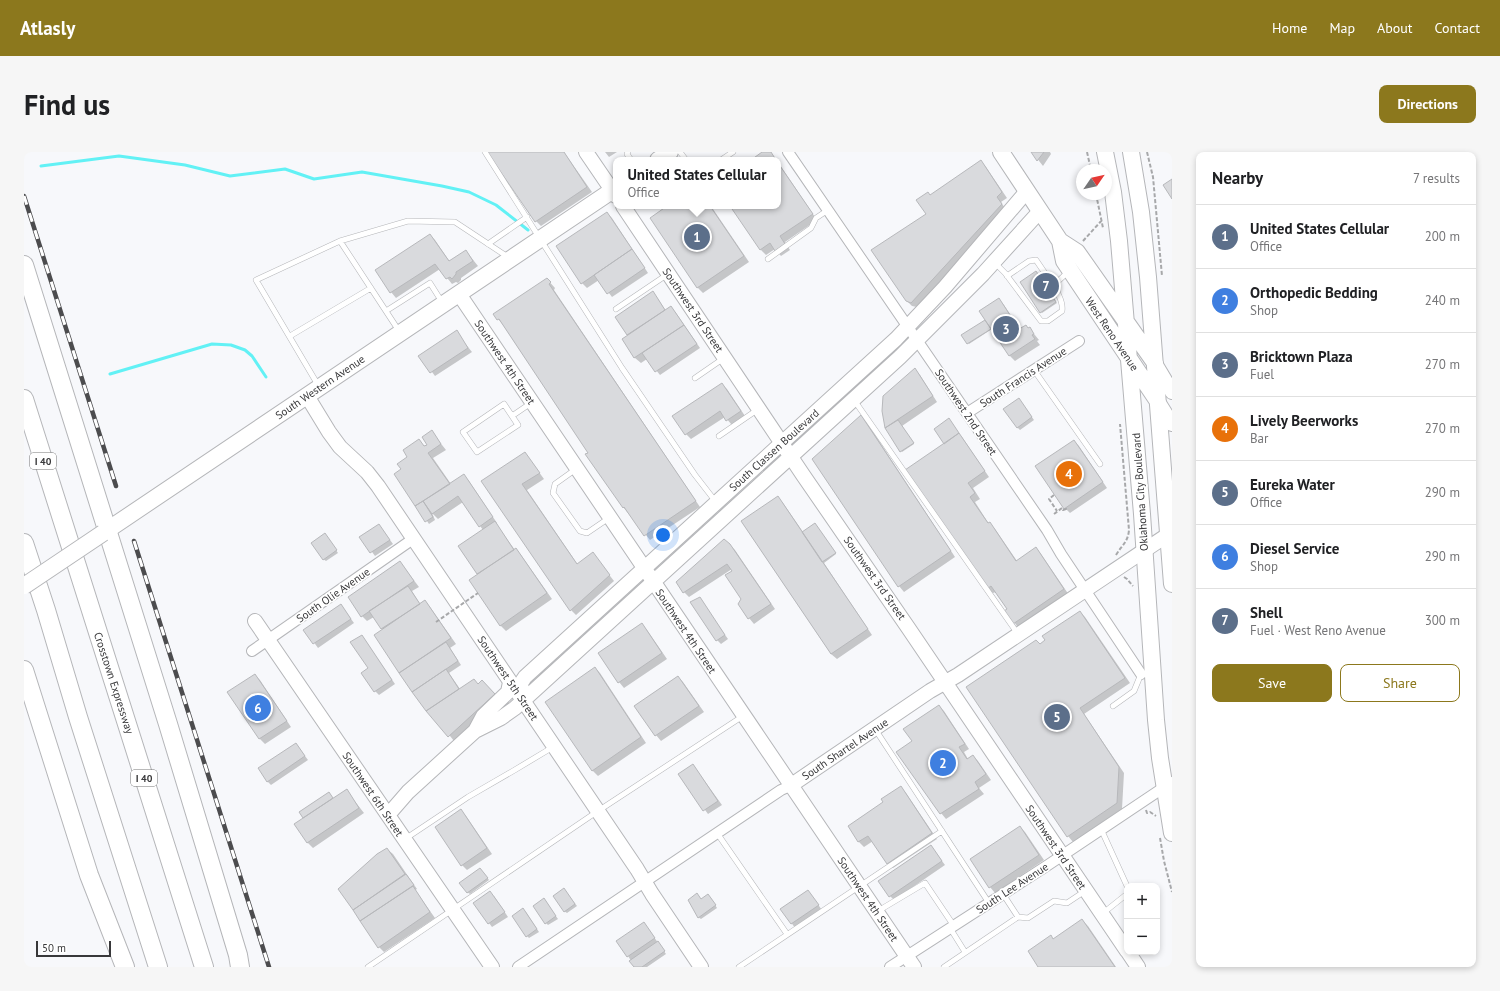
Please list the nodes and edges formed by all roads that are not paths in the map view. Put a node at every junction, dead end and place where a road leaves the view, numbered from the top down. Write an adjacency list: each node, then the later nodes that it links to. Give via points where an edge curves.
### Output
1 (485, 152): 13 (lane)
2 (586, 152): 7 (street)
3 (788, 152): 11 (street, Southwest 2nd Street)
4 (1001, 152): 8 (main road, West Reno Avenue)
5 (1105, 152): 31 (main road, Oklahoma City Boulevard, via 1113,192)
6 (1131, 152): 39 (main road, via 1142,212)
7 (613, 189)
8 (1027, 191): 12 (main road, West Reno Avenue); 32 (street, South Classen Boulevard)
9 (613, 193): 14 (main road, South Western Avenue)
10 (625, 209): 23 (street, Southwest 3rd Street)
11 (828, 210): 19 (lane, via 816,218 811,228); 32 (street, Southwest 2nd Street)
12 (1040, 211): 16 (main road, West Reno Avenue); 20 (street, South Classen Boulevard)
13 (527, 217): 14 (lane); 17 (lane)
14 (541, 239): 18 (main road, South Western Avenue); 58 (lane, via 634,386)
15 (340, 241): 17 (lane, via 408,221 455,222); 25 (lane); 34 (lane, via 256,280)
16 (1060, 241): 22 (main road, West Reno Avenue, via 1064,261); 31 (main road, West Reno Avenue, via 1077,252)
17 (488, 244): 18 (lane)
18 (511, 259): 27 (main road, South Western Avenue)
19 (768, 259)
20 (994, 262): 24 (lane); 35 (street, South Classen Boulevard)
21 (24, 265): 60 (highway)
22 (1070, 271): 26 (lane, via 1055,284); 38 (main road, West Reno Avenue)
23 (668, 274): 29 (lane); 37 (street, Southwest 3rd Street)
24 (1007, 276): 26 (lane, via 1029,261 1036,260); 26 (lane, via 1041,321 1048,321 1062,311 1063,306)
25 (371, 288): 30 (lane); 34 (lane)
26 (1056, 289)
27 (459, 294): 28 (main road, South Western Avenue); 48 (street, Southwest 4th Street)
28 (444, 304): 30 (lane, via 430,283); 33 (main road, South Western Avenue)
29 (616, 309)
30 (386, 311): 33 (lane)
31 (1126, 323): 38 (main road, Oklahoma City Boulevard); 39 (main road, West Reno Avenue)
32 (908, 327): 35 (street, Southwest 2nd Street); 54 (street, South Classen Boulevard)
33 (401, 333): 42 (main road, South Western Avenue)
34 (290, 336): 42 (lane)
35 (917, 341): 46 (street, South Classen Boulevard); 50 (street, Southwest 2nd Street)
36 (1079, 341): 40 (street, South Francis Avenue)
37 (725, 358): 41 (lane); 49 (street, Southwest 3rd Street)
38 (1129, 359): 47 (main road, West Reno Avenue); 64 (main road, Oklahoma City Boulevard)
39 (1156, 365): 43 (street, West Reno Avenue); 47 (main road)
40 (1034, 370): 50 (street, South Francis Avenue); 56 (lane)
41 (695, 378)
42 (320, 387): 44 (main road, South Western Avenue)
43 (1172, 392)
44 (307, 396): 60 (main road, South Western Avenue); 62 (street, Southwest 5th Street, via 340,447 367,472)
45 (24, 399): 113 (highway, Crosstown Expressway / I 40)
46 (854, 399): 55 (street, South Classen Boulevard); 71 (lane)
47 (1157, 400): 52 (street, West Reno Avenue); 61 (main road)
48 (532, 402): 51 (lane); 57 (street, Southwest 4th Street)
49 (760, 408): 53 (lane); 54 (street, Southwest 3rd Street)
50 (967, 413): 69 (street, Southwest 2nd Street)
51 (512, 416): 51 (lane, via 518,425 477,452 463,432 504,404)
52 (1172, 424)
53 (719, 436)
54 (782, 442): 55 (street, Southwest 3rd Street); 58 (street, South Classen Boulevard)
55 (791, 456): 66 (street, South Classen Boulevard); 77 (street, Southwest 3rd Street)
56 (1100, 464)
57 (576, 469): 59 (street, Southwest 4th Street); 59 (lane, via 555,484 553,493 580,531 587,534)
58 (716, 502): 65 (street, South Classen Boulevard)
59 (610, 518): 65 (street, Southwest 4th Street)
60 (105, 531): 68 (main road, South Western Avenue, bridge); 114 (highway, via 168,724)
61 (1170, 533): 64 (street, South Shartel Avenue); 67 (main road)
62 (413, 539): 72 (street, South Olie Avenue); 76 (street, Southwest 5th Street)
63 (24, 543): 112 (highway)
64 (1144, 551): 69 (street, South Shartel Avenue); 84 (main road, Oklahoma City Boulevard, via 1160,758)
65 (644, 568): 66 (street, Southwest 4th Street); 78 (street, South Classen Boulevard, via 525,677 520,683)
66 (654, 582): 78 (street, South Classen Boulevard); 80 (street, Southwest 4th Street)
67 (1172, 584)
68 (24, 586)
69 (1085, 589): 71 (street, South Shartel Avenue); 75 (street, Southwest 2nd Street)
70 (255, 621): 72 (street, Southwest 6th Street)
71 (1019, 635): 77 (street, South Shartel Avenue)
72 (268, 640): 73 (street, South Olie Avenue); 87 (street, Southwest 6th Street)
73 (252, 651)
74 (24, 670): 111 (highway, via 89,875)
75 (1141, 674): 79 (lane, via 1134,691)
76 (510, 682): 78 (street, Southwest 5th Street); 82 (street, South Classen Boulevard, via 508,692 483,716)
77 (945, 682): 81 (street, South Shartel Avenue); 93 (street, Southwest 3rd Street)
78 (523, 701): 82 (street, South Classen Boulevard, via 506,715); 83 (street, Southwest 5th Street)
79 (1113, 706)
80 (743, 715): 85 (street, Southwest 4th Street); 86 (lane)
81 (875, 728): 85 (street, South Shartel Avenue); 89 (lane)
82 (475, 731): 87 (street, South Classen Boulevard, via 408,792)
83 (554, 746): 86 (street, Southwest 5th Street); 92 (lane)
84 (1169, 784): 88 (street, South Lee Avenue); 91 (main road, Oklahoma City Boulevard)
85 (790, 786): 90 (street, South Shartel Avenue); 96 (street, Southwest 4th Street)
86 (598, 811): 94 (street, Southwest 5th Street); 101 (lane)
87 (388, 815): 92 (street, Southwest 6th Street)
88 (1101, 829): 93 (street, South Lee Avenue); 95 (lane)
89 (942, 831): 96 (lane); 100 (lane)
90 (717, 833): 94 (street, South Shartel Avenue); 106 (lane)
91 (1166, 835)
92 (404, 839): 101 (street, Southwest 6th Street)
93 (1062, 855): 97 (street, Southwest 3rd Street); 98 (street, South Lee Avenue)
94 (645, 882): 117 (street, South Shartel Avenue); 118 (street, Southwest 5th Street)
95 (1127, 883)
96 (859, 886): 102 (street, Southwest 4th Street); 106 (lane)
97 (1086, 890): 103 (street, Southwest 3rd Street); 104 (lane, via 1066,902 1054,901 1028,918)
98 (1003, 894): 100 (street, South Lee Avenue); 104 (lane)
99 (1124, 896): 103 (lane)
100 (989, 903): 105 (street, South Lee Avenue)
101 (452, 910): 115 (lane); 116 (street, Southwest 6th Street)
102 (877, 912): 105 (lane, via 925,883); 110 (street, Southwest 4th Street)
103 (1102, 914): 107 (street, Southwest 3rd Street)
104 (1018, 917): 108 (lane)
105 (952, 927): 108 (lane); 110 (street, South Lee Avenue)
106 (787, 934): 119 (lane)
107 (1124, 947)
108 (966, 952): 121 (lane)
109 (1130, 955): 122 (street, Southwest 3rd Street)
110 (910, 962): 120 (street, South Lee Avenue)
111 (125, 967)
112 (158, 967)
113 (204, 967)
114 (240, 967)
115 (368, 967)
116 (492, 967)
117 (518, 967)
118 (701, 967)
119 (739, 967)
120 (890, 967)
121 (944, 967)
122 (1138, 967)

